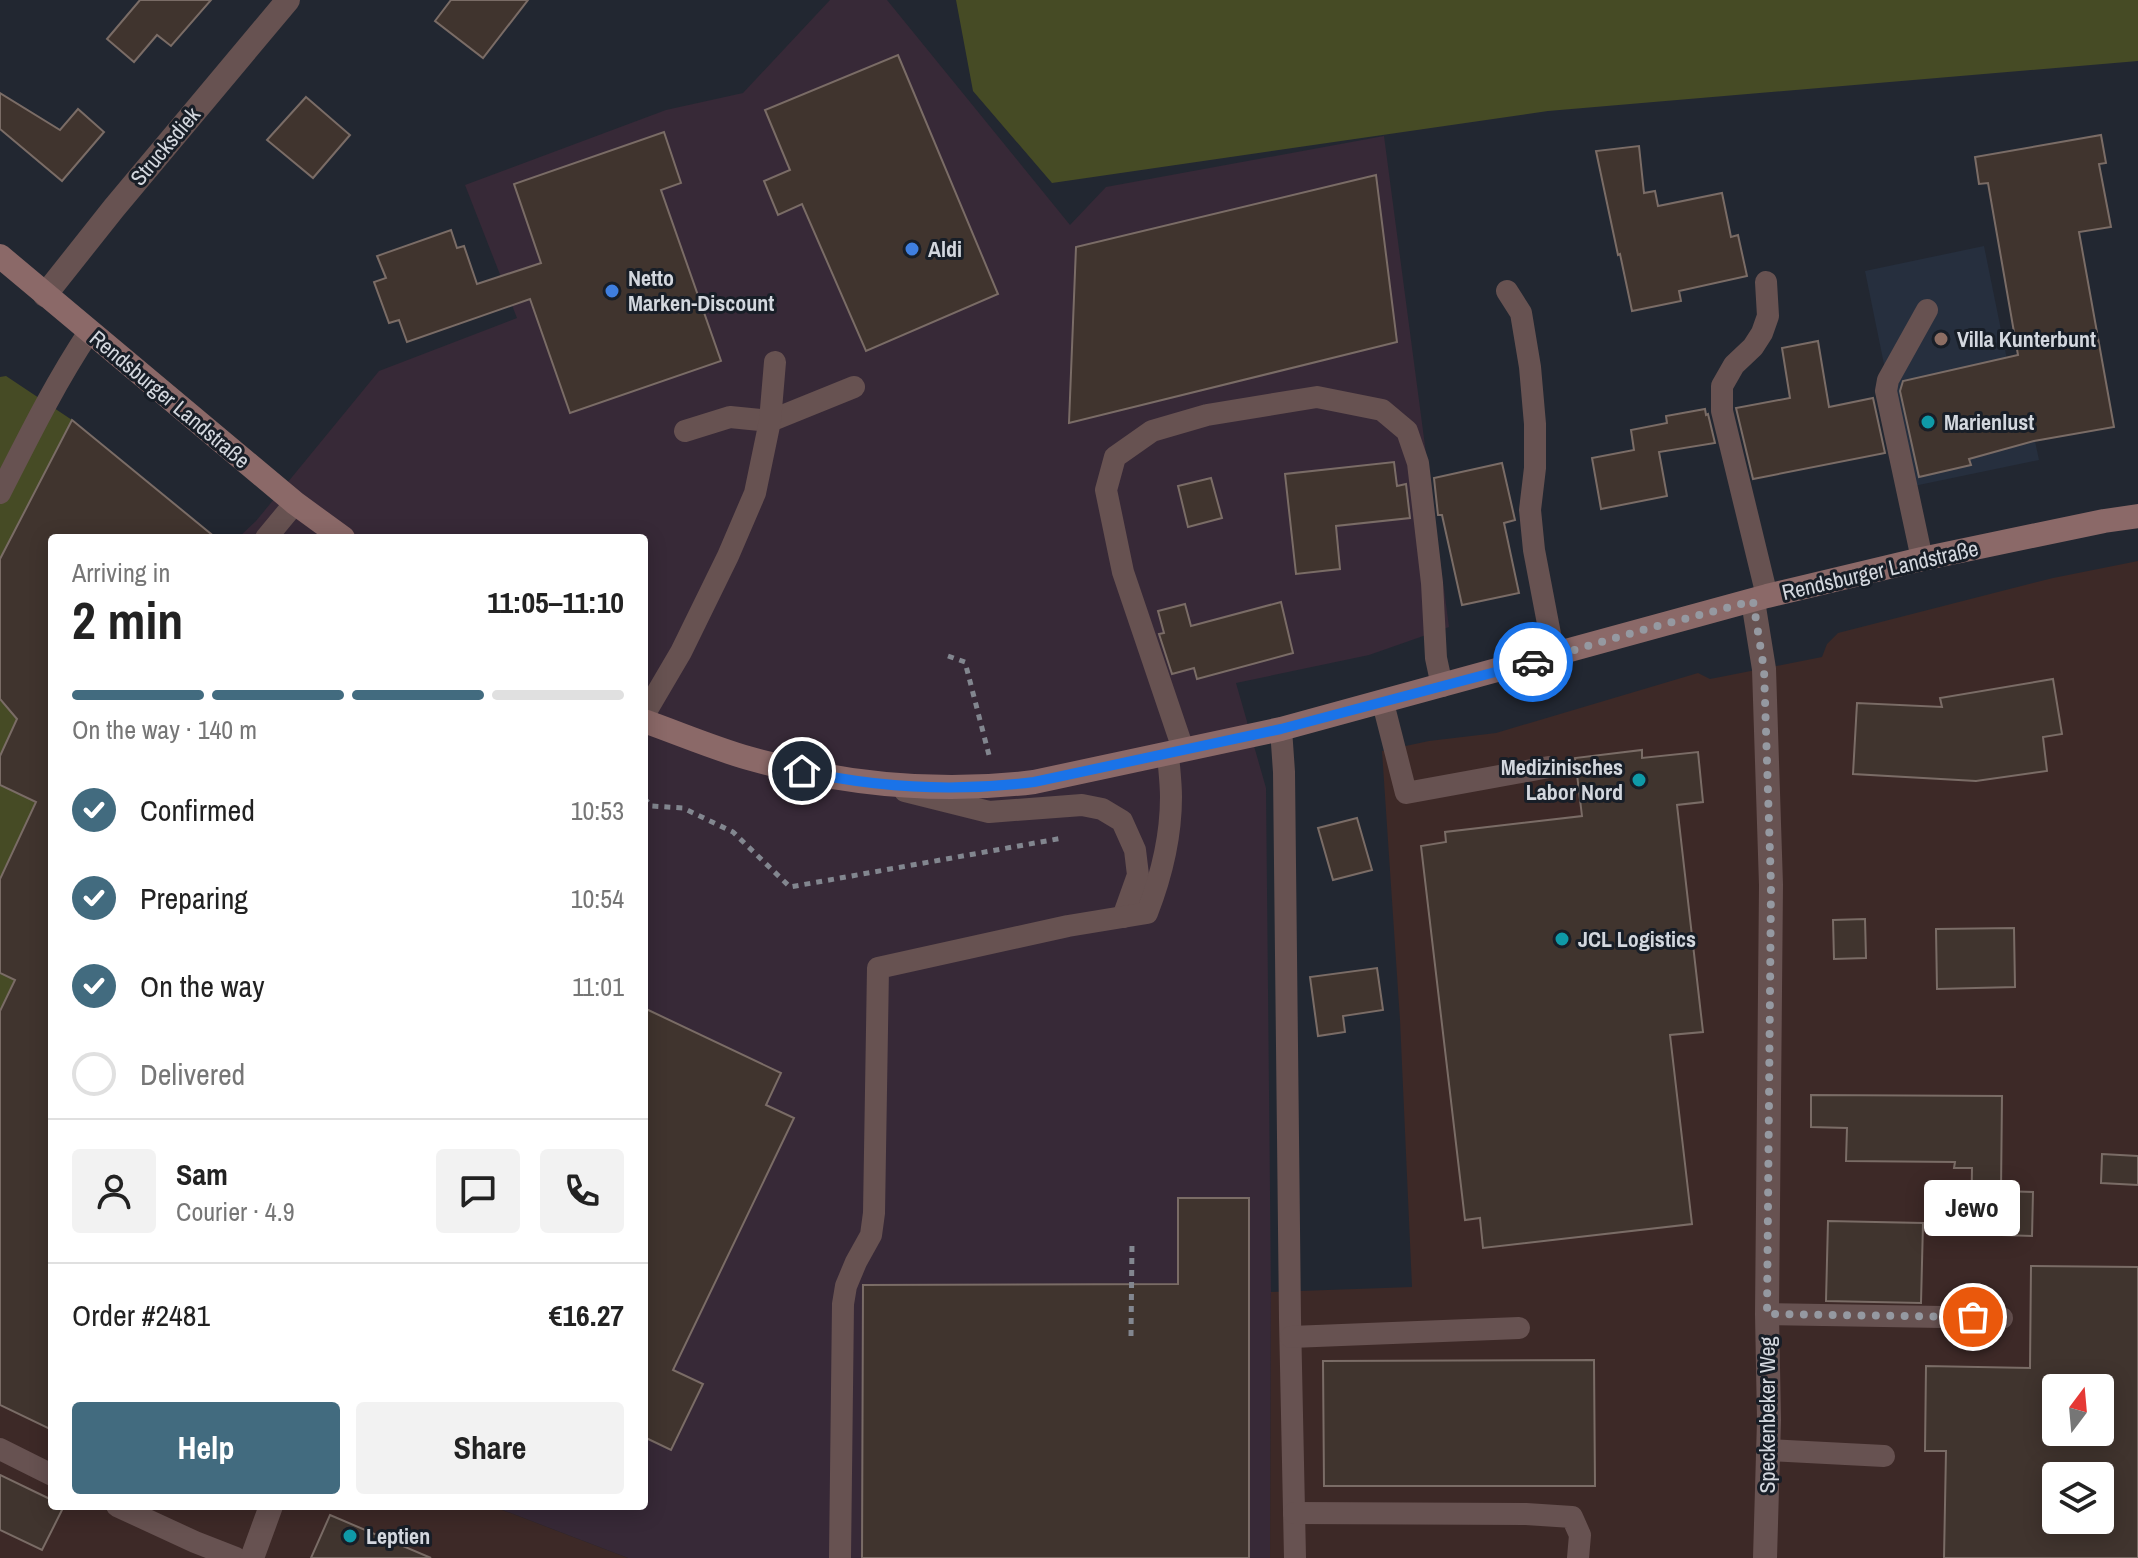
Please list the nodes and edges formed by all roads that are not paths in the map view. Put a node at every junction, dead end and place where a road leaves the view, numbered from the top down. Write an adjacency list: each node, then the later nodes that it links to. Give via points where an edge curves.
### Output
1 (288, 0): 5 (street, Strucksdiek)
2 (0, 256): 5 (street, Rendsburger Landstraße)
3 (1766, 282): 18 (lane, via 1768,316 1762,333 1722,386 1722,411)
4 (1507, 291): 19 (lane, via 1521,313 1530,367 1535,468 1530,510)
5 (45, 295): 7 (street, Rendsburger Landstraße)
6 (1927, 310): 17 (lane, via 1886,391)
7 (89, 332): 12 (lane); 13 (street, Rendsburger Landstraße)
8 (775, 362): 10 (lane)
9 (854, 387): 10 (lane)
10 (770, 421): 11 (lane, via 730,417); 22 (lane, via 750,505 681,652)
11 (685, 431)
12 (0, 493)
13 (295, 503): 15 (lane); 16 (street, Rendsburger Landstraße)
14 (2138, 516): 17 (street, Rendsburger Landstraße)
15 (269, 534)
16 (338, 534)
17 (1922, 559): 18 (street, Rendsburger Landstraße)
18 (1760, 598): 19 (street, Rendsburger Landstraße); 29 (street, Speckenbeker Weg, via 1771,885)
19 (1554, 655): 20 (street, Rendsburger Landstraße)
20 (1442, 686): 21 (street, Rendsburger Landstraße); 25 (lane, via 1418,463 1407,431 1382,410 1317,397 1207,415 1152,431 1115,457 1106,490 1123,572)
21 (1383, 703): 24 (street, Rendsburger Landstraße); 26 (lane, via 1406,793)
22 (648, 708)
23 (648, 722): 27 (street, Rendsburger Landstraße, via 747,758)
24 (1281, 729): 25 (street, Rendsburger Landstraße); 32 (lane)
25 (1176, 752): 27 (street, Rendsburger Landstraße, via 1000,786); 28 (lane, via 1155,891 1147,913)
26 (1549, 767)
27 (881, 784): 28 (lane, via 989,812 1082,805 1102,809 1122,821 1135,850 1138,875)
28 (1123, 917): 42 (lane, via 878,968 874,1213 871,1235 843,1304)
29 (1767, 1314): 30 (lane); 34 (street, Speckenbeker Weg)
30 (2002, 1318)
31 (1519, 1328): 32 (lane)
32 (1291, 1337): 39 (lane)
33 (0, 1449): 36 (lane)
34 (1768, 1450): 35 (lane); 45 (street, Speckenbeker Weg)
35 (1884, 1456)
36 (48, 1473)
37 (126, 1510): 40 (lane)
38 (270, 1510): 41 (street)
39 (1294, 1513): 43 (lane); 44 (lane, via 1572,1517 1580,1535)
40 (236, 1558)
41 (252, 1558)
42 (840, 1558)
43 (1295, 1558)
44 (1578, 1558)
45 (1765, 1558)

